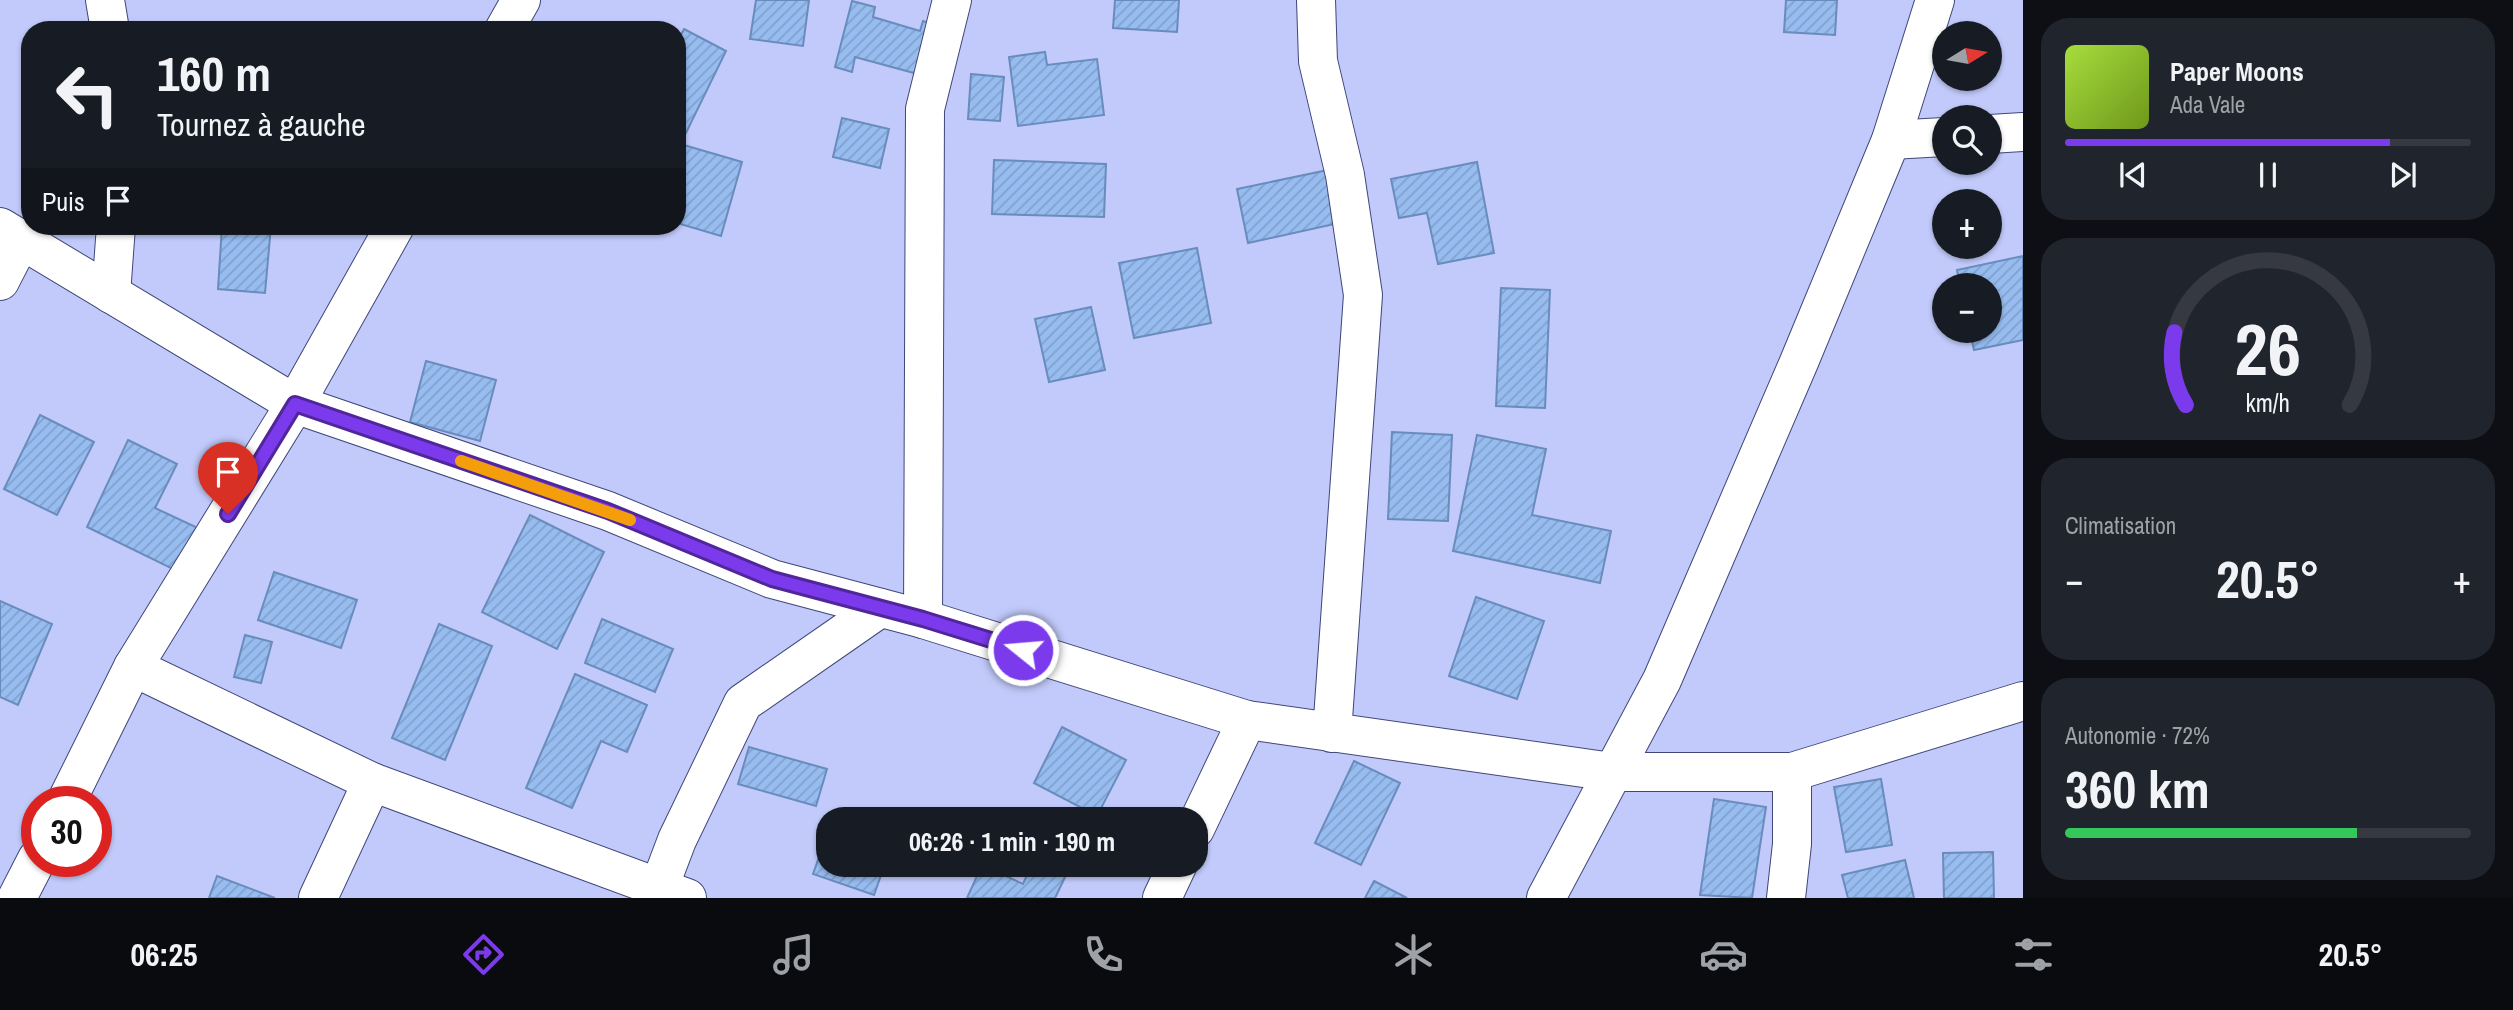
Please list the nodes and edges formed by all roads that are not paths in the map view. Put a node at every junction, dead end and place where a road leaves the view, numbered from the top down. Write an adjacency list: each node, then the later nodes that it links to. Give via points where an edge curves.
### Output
1 (106, 0): 6 (street)
2 (521, 0): 7 (street)
3 (952, 0): 19 (street, via 925,109)
4 (1316, 0): 23 (street, via 1318,61 1345,175 1363,295)
5 (1935, 0): 11 (street)
6 (109, 21)
7 (510, 21)
8 (2023, 132): 9 (street)
9 (2002, 133)
10 (1932, 138): 11 (street)
11 (1891, 140): 24 (street, via 1662,680)
12 (11, 234): 15 (street); 16 (street)
13 (115, 235): 16 (street)
14 (390, 235): 17 (street)
15 (0, 281)
16 (111, 295): 17 (street)
17 (295, 404): 18 (street, via 608,511 772,579); 20 (street)
18 (880, 608): 19 (street); 31 (street, via 743,703 677,840)
19 (923, 619): 22 (street)
20 (133, 667): 26 (street); 27 (street)
21 (2023, 701): 25 (street)
22 (1247, 720): 23 (street); 28 (street)
23 (1332, 733): 24 (street)
24 (1612, 772): 25 (street); 35 (street)
25 (1792, 772): 36 (street, via 1793,844)
26 (372, 782): 31 (street); 33 (street)
27 (74, 786)
28 (1205, 807)
29 (28, 877): 32 (street)
30 (1172, 877): 34 (street)
31 (667, 894)
32 (17, 898)
33 (318, 898)
34 (1162, 898)
35 (1546, 898)
36 (1786, 898)

